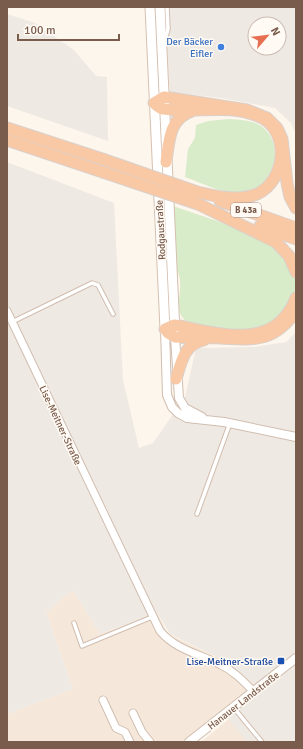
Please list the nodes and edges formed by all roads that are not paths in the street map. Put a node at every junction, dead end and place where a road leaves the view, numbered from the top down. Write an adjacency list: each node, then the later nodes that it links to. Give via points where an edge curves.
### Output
1 (150, 7): 5 (main road, Rodgaustraße)
2 (160, 7): 4 (main road, Rodgaustraße)
3 (167, 7): 4 (lane, via 168,29)
4 (161, 51): 5 (main road, Rodgaustraße)
5 (159, 100): 6 (highway); 13 (highway, via 247,110 267,118 277,128 282,139 287,183); 22 (main road, Rodgaustraße)
6 (164, 109): 7 (highway); 10 (main road, Rodgaustraße)
7 (196, 109): 10 (highway, via 180,117 172,127); 11 (highway, via 219,109 258,116 269,123 276,132 281,156 274,180 257,193 247,197 226,198)
8 (7, 128): 11 (highway, B 43a, bridge)
9 (7, 140): 12 (highway, B 43a, bridge)
10 (166, 162): 22 (main road, Rodgaustraße)
11 (197, 192): 14 (highway, B 43a)
12 (198, 204): 15 (highway, B 43a); 16 (highway, via 276,242 289,256)
13 (296, 208)
14 (296, 228)
15 (296, 239)
16 (296, 272)
17 (296, 298): 22 (highway, via 281,322 256,335 238,336)
18 (7, 311): 21 (street, Lise-Meitner-Straße)
19 (296, 311): 24 (highway, via 284,326 263,338)
20 (113, 314): 21 (lane, via 98,285 92,283)
21 (12, 322): 30 (street, Lise-Meitner-Straße)
22 (170, 327): 23 (highway, via 168,333); 26 (street, Rodgaustraße, via 166,386 170,403 178,413 188,418)
23 (175, 337): 24 (highway); 25 (street, Rodgaustraße)
24 (212, 338): 25 (highway, via 195,342 188,349)
25 (176, 379): 26 (street, Rodgaustraße, via 179,398 185,408)
26 (214, 420): 27 (street, Rodgaustraße)
27 (230, 424): 28 (street, Rodgaustraße); 29 (lane)
28 (296, 437)
29 (197, 514)
30 (152, 617): 31 (lane, via 82,646); 33 (street, Lise-Meitner-Straße, via 164,636 176,645 222,665)
31 (74, 623)
32 (296, 658): 33 (street, Hanauer Landstraße)
33 (254, 692): 35 (street, Hanauer Landstraße)
34 (103, 700): 37 (street, via 116,728 126,732)
35 (234, 708): 39 (street, Hanauer Landstraße); 40 (lane)
36 (133, 713): 38 (street)
37 (130, 742)
38 (150, 742)
39 (189, 742)
40 (262, 742)

